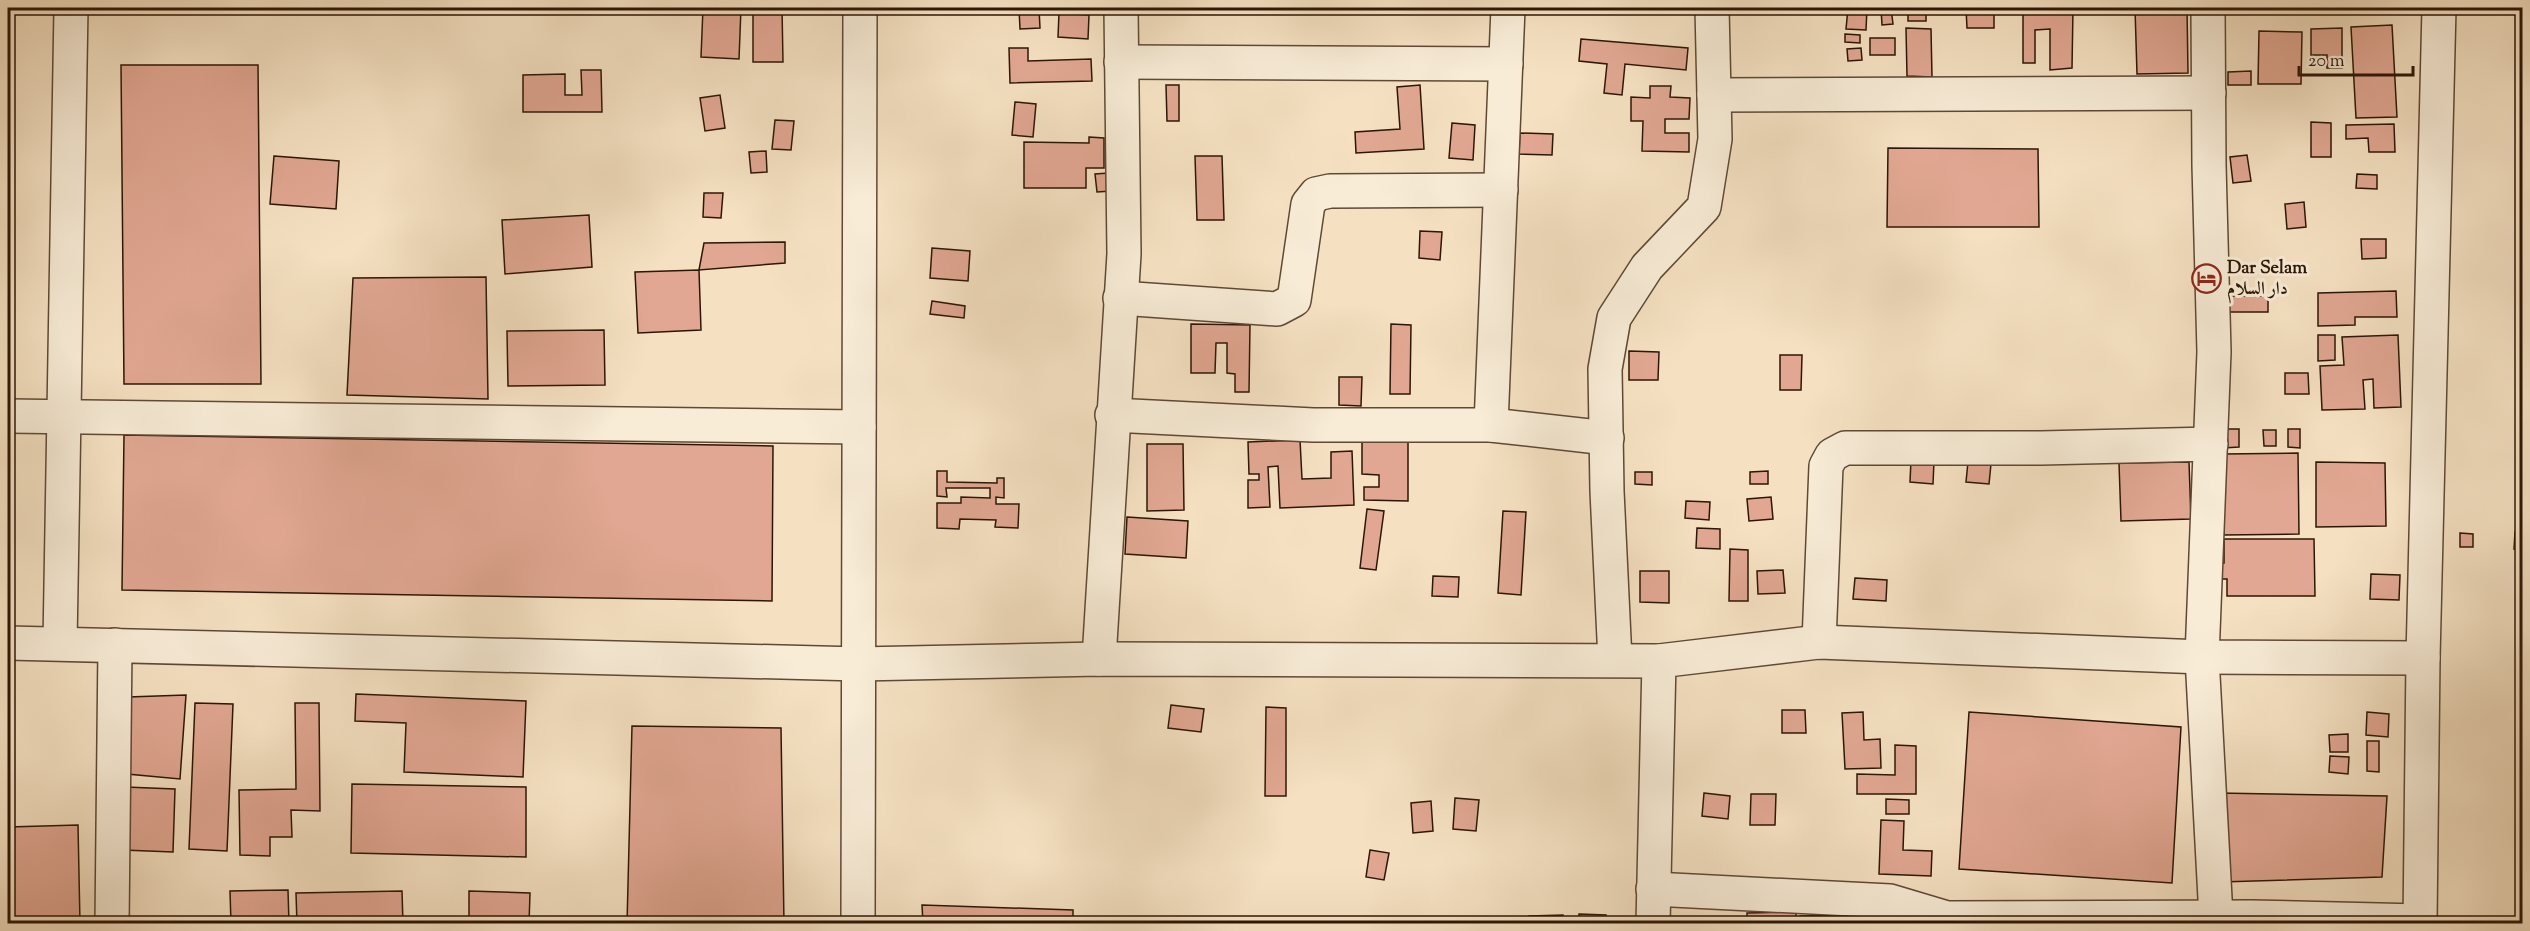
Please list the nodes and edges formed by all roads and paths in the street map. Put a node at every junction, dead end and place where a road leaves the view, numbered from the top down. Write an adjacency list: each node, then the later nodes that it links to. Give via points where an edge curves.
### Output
1 (71, 8): 14 (street)
2 (860, 8): 18 (street)
3 (1121, 8): 8 (street)
4 (1508, 8): 9 (street)
5 (1712, 8): 11 (street)
6 (2208, 8): 10 (street)
7 (2439, 8): 26 (street)
8 (1121, 62): 9 (street); 13 (street, via 1124,254)
9 (1506, 64): 12 (street)
10 (2209, 93): 11 (street); 20 (street, via 2214,352)
11 (1714, 95): 19 (street, via 1715,139 1704,207 1647,267 1614,318 1605,369)
12 (1501, 190): 13 (street, via 1316,194 1308,204 1294,300 1277,309); 17 (street)
13 (1120, 298): 15 (street)
14 (63, 415): 16 (street); 18 (street); 23 (street)
15 (1112, 415): 17 (street, via 1313,425); 27 (street)
16 (8, 416)
17 (1491, 426): 19 (street)
18 (859, 427): 30 (street)
19 (1607, 438): 28 (street)
20 (2211, 444): 21 (street, via 1845,448 1832,456 1826,466); 25 (street)
21 (1819, 642): 25 (street); 29 (street)
22 (8, 643): 23 (street)
23 (60, 643): 24 (street)
24 (115, 645): 30 (street); 37 (street)
25 (2202, 657): 26 (street); 33 (street)
26 (2423, 658): 36 (street)
27 (1099, 659): 28 (street); 30 (street)
28 (1615, 660): 29 (street)
29 (1659, 661): 31 (street)
30 (859, 664): 38 (street)
31 (1653, 889): 32 (street); 39 (street)
32 (1890, 912): 34 (street)
33 (2216, 917): 34 (street); 35 (street)
34 (2002, 920)
35 (2252, 920): 36 (street)
36 (2420, 922)
37 (112, 924)
38 (858, 924)
39 (1653, 924)

